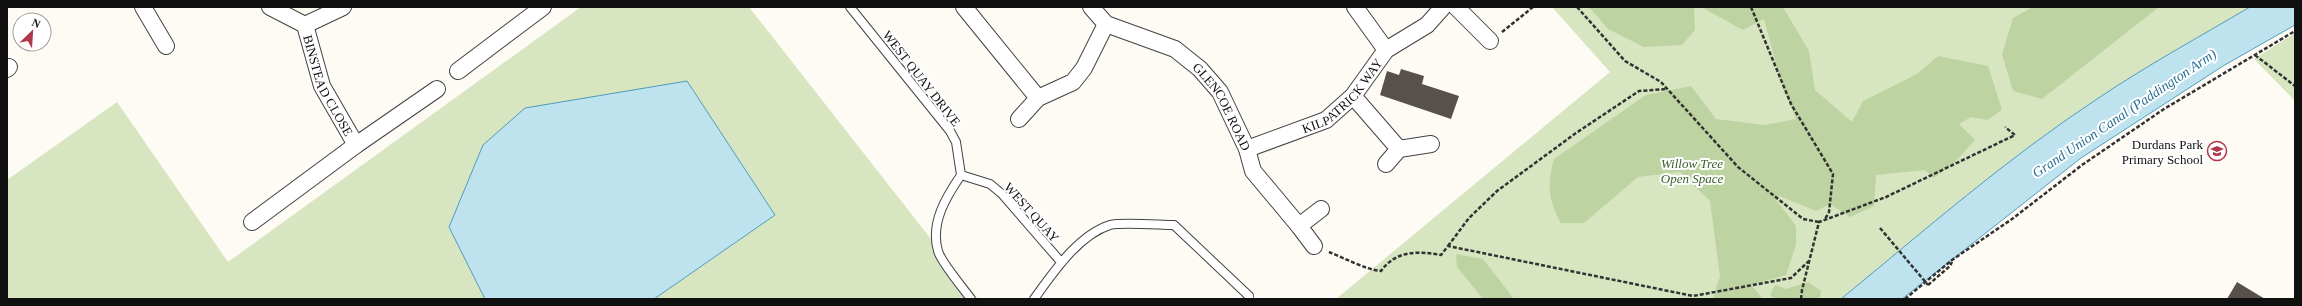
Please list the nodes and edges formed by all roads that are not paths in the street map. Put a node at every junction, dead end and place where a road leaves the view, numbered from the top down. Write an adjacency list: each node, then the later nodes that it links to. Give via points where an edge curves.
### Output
1 (143, 7): 14 (street)
2 (270, 7): 12 (street)
3 (343, 7): 12 (street)
4 (850, 7): 26 (lane, WEST QUAY DRIVE, via 950,131 956,142)
5 (964, 7): 19 (street)
6 (1091, 7): 11 (street, GLENCOE ROAD)
7 (1355, 7): 15 (street)
8 (1443, 7): 15 (street, KILPATRICK WAY, via 1427,25)
9 (1456, 7): 13 (street)
10 (535, 10): 16 (street)
11 (1106, 24): 19 (street, via 1084,68 1073,82); 23 (street, GLENCOE ROAD, via 1175,49 1200,70 1220,92)
12 (305, 25): 22 (street, BINSTEAD CLOSE, via 322,86)
13 (1490, 41)
14 (166, 46)
15 (1386, 50): 18 (street, KILPATRICK WAY)
16 (458, 70)
17 (437, 89): 22 (street)
18 (1353, 96): 23 (street, KILPATRICK WAY, via 1326,120); 24 (street)
19 (1038, 98): 20 (street)
20 (1019, 119)
21 (1431, 144): 24 (street)
22 (356, 145): 28 (street)
23 (1247, 149): 29 (street, GLENCOE ROAD, via 1253,170)
24 (1399, 149): 25 (street)
25 (1386, 164)
26 (961, 175): 31 (lane, WEST QUAY, via 990,184 1002,194); 33 (lane, via 936,221 938,252)
27 (1321, 210): 29 (street)
28 (252, 222)
29 (1299, 226): 30 (street, GLENCOE ROAD)
30 (1314, 246)
31 (1061, 262): 32 (lane, via 1094,233 1111,225 1174,225); 34 (lane)
32 (1249, 296)
33 (971, 299)
34 (1034, 299)

